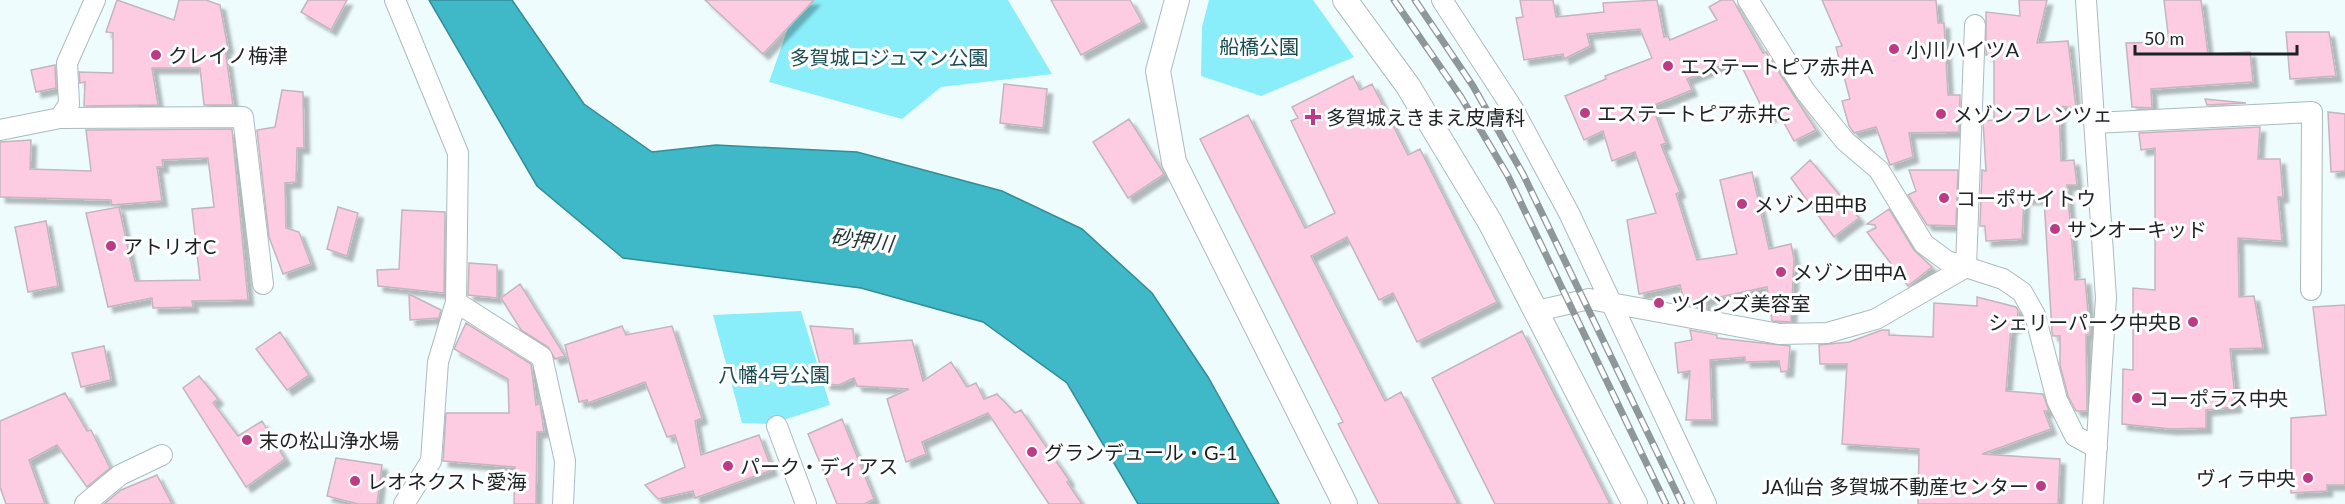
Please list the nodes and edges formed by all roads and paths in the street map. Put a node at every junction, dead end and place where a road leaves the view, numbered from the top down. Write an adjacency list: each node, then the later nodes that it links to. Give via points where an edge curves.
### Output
1 (95, 0): 9 (street, via 67,63 69,104)
2 (395, 0): 15 (street, via 458,153)
3 (1177, 0): 25 (street, via 1158,71 1174,162)
4 (1346, 0): 17 (street, via 1426,115)
5 (1442, 0): 16 (street, via 1514,109)
6 (1748, 0): 12 (street, via 1805,91 1845,141 1879,170 1924,244 1947,261)
7 (2086, 0): 10 (street)
8 (1975, 25): 12 (street)
9 (60, 118): 11 (street); 13 (street, via 243,117)
10 (2094, 123): 14 (street, via 2312,112); 19 (street, via 2106,298)
11 (0, 130)
12 (1966, 267): 16 (street, via 1876,319 1827,333 1779,334); 19 (street, via 2003,279 2022,292 2036,315 2057,400 2075,436)
13 (263, 284)
14 (2311, 290)
15 (456, 302): 22 (street, via 438,362 431,461); 23 (street, via 542,357 565,461)
16 (1611, 304): 17 (street, via 1589,299); 27 (street)
17 (1537, 311): 26 (street)
18 (777, 426): 24 (street)
19 (2097, 448): 28 (street)
20 (162, 455): 21 (street, via 120,475)
21 (86, 504)
22 (404, 504)
23 (563, 504)
24 (807, 504)
25 (1345, 504)
26 (1635, 504)
27 (1706, 504)
28 (2093, 504)

